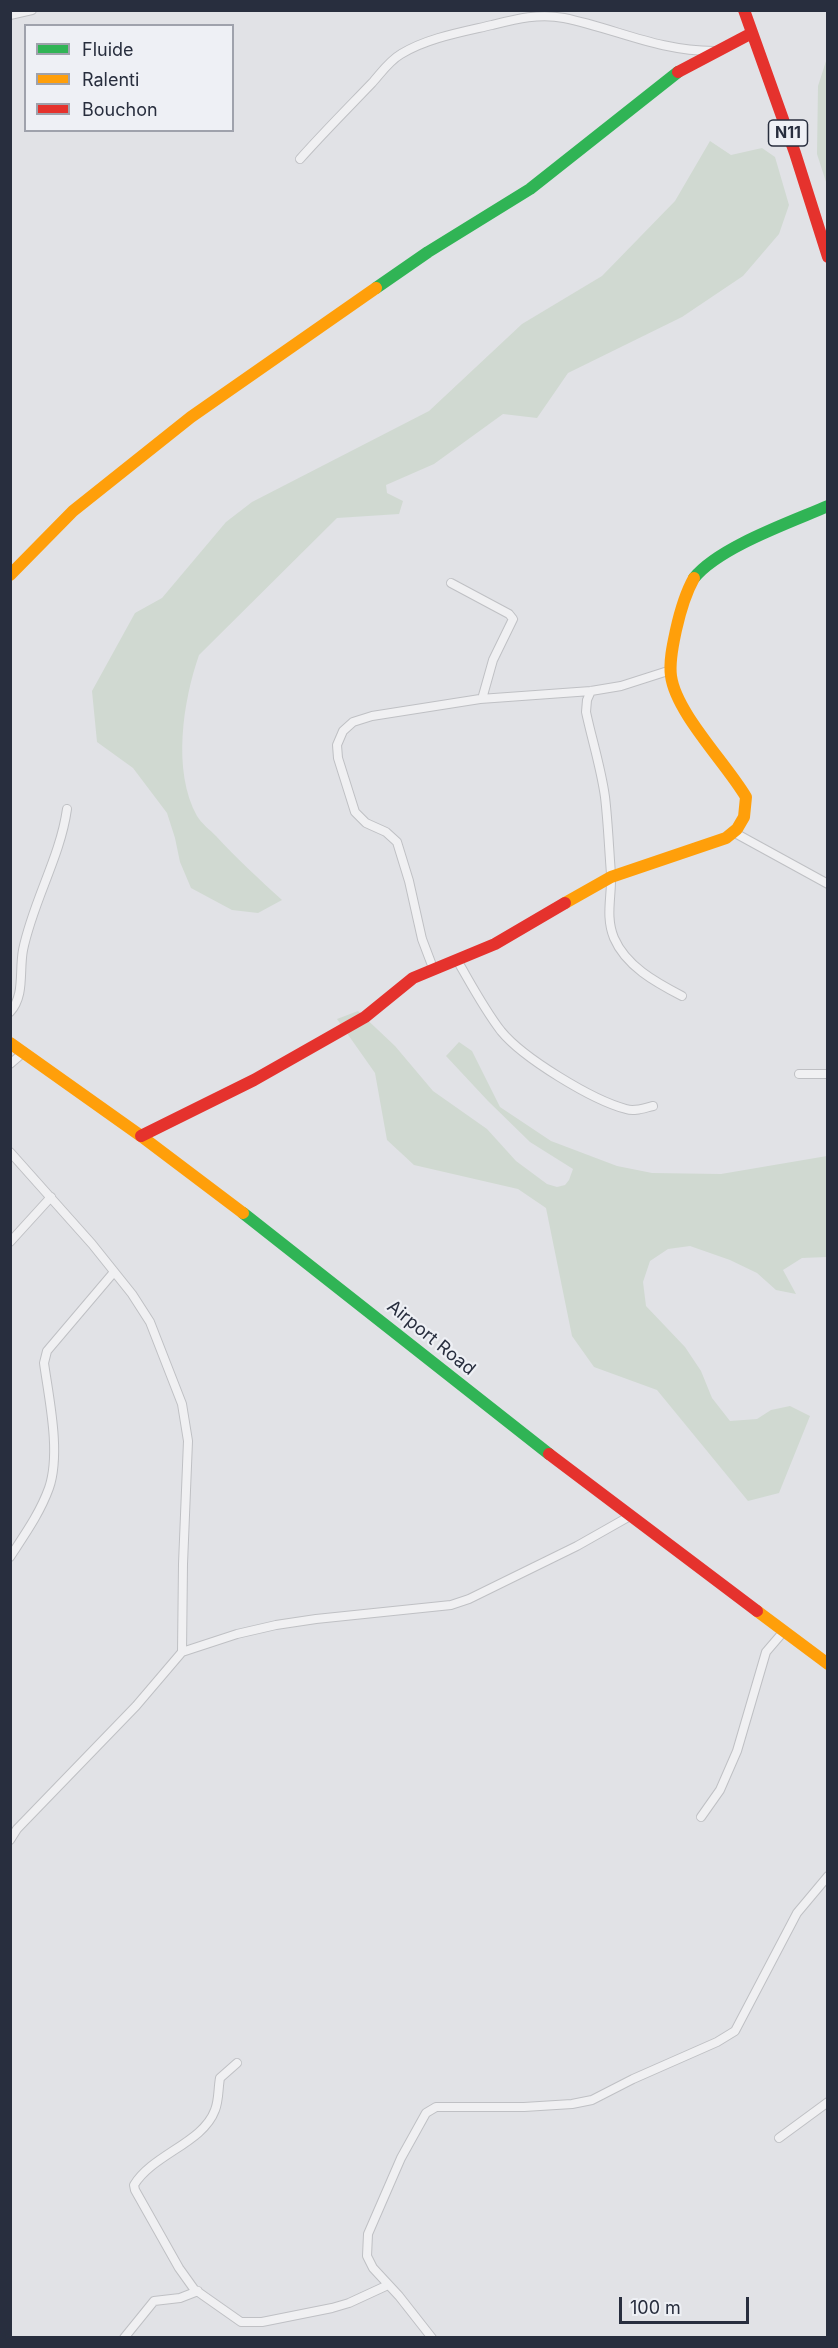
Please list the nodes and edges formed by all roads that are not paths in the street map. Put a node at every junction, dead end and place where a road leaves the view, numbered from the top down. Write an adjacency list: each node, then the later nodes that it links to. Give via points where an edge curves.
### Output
1 (32, 10): 3 (street)
2 (744, 10): 4 (main road, N11)
3 (10, 15)
4 (752, 33): 5 (main road); 7 (main road, N11)
5 (718, 51): 6 (street, via 687,51 649,43 604,27 552,16 527,17 471,30 399,54); 9 (main road, via 671,76 530,189 428,252 191,417 73,512)
6 (300, 159)
7 (828, 257)
8 (828, 506): 11 (main road, via 774,529 696,574 677,628)
9 (10, 575)
10 (451, 583): 13 (street, via 513,619 493,660)
11 (671, 670): 12 (street); 15 (main road, via 680,699 746,797 746,811)
12 (591, 691): 13 (street); 16 (street, via 585,712 605,797)
13 (482, 699): 19 (street, via 372,716 348,726 338,745 338,758 355,812 397,842)
14 (67, 809): 21 (street, via 59,847 27,933 18,1004)
15 (735, 833): 16 (main road); 17 (street)
16 (611, 877): 18 (main road, via 495,944); 20 (street, via 608,914 619,948 637,969)
17 (828, 884)
18 (457, 960): 19 (main road); 27 (street, via 488,1012 516,1048 593,1095 625,1109)
19 (433, 968): 28 (main road, via 413,978 365,1017 254,1080)
20 (682, 996)
21 (10, 1012)
22 (10, 1042): 23 (main road, Airport Road)
23 (24, 1052): 24 (street); 28 (main road, Airport Road)
24 (10, 1064)
25 (799, 1074): 26 (street)
26 (828, 1074)
27 (653, 1106)
28 (141, 1136): 33 (main road, Airport Road, via 294,1251)
29 (10, 1152): 30 (street)
30 (51, 1197): 31 (street); 32 (street)
31 (10, 1242)
32 (114, 1272): 34 (street, via 47,1352 44,1363 53,1457 50,1485); 36 (street, via 150,1322 182,1404 188,1441)
33 (630, 1516): 35 (main road, Airport Road); 36 (street, via 577,1546 451,1605 276,1625)
34 (10, 1557)
35 (784, 1631): 37 (main road, Airport Road); 38 (street, via 766,1652 737,1751 720,1790)
36 (182, 1653): 39 (street, via 136,1706)
37 (828, 1664)
38 (701, 1817)
39 (14, 1830): 40 (street)
40 (10, 1840)
41 (828, 1876): 45 (street, via 796,1913 735,2031 717,2042 592,2100 524,2107 436,2108 426,2113 401,2158 368,2234 367,2256)
42 (237, 2063): 46 (street, via 220,2078 215,2112 206,2124 156,2161 134,2188 178,2268)
43 (828, 2102): 44 (street)
44 (779, 2138)
45 (388, 2285): 46 (street, via 332,2308 246,2323); 48 (street)
46 (198, 2291): 47 (street, via 154,2301)
47 (124, 2337)
48 (432, 2337)

